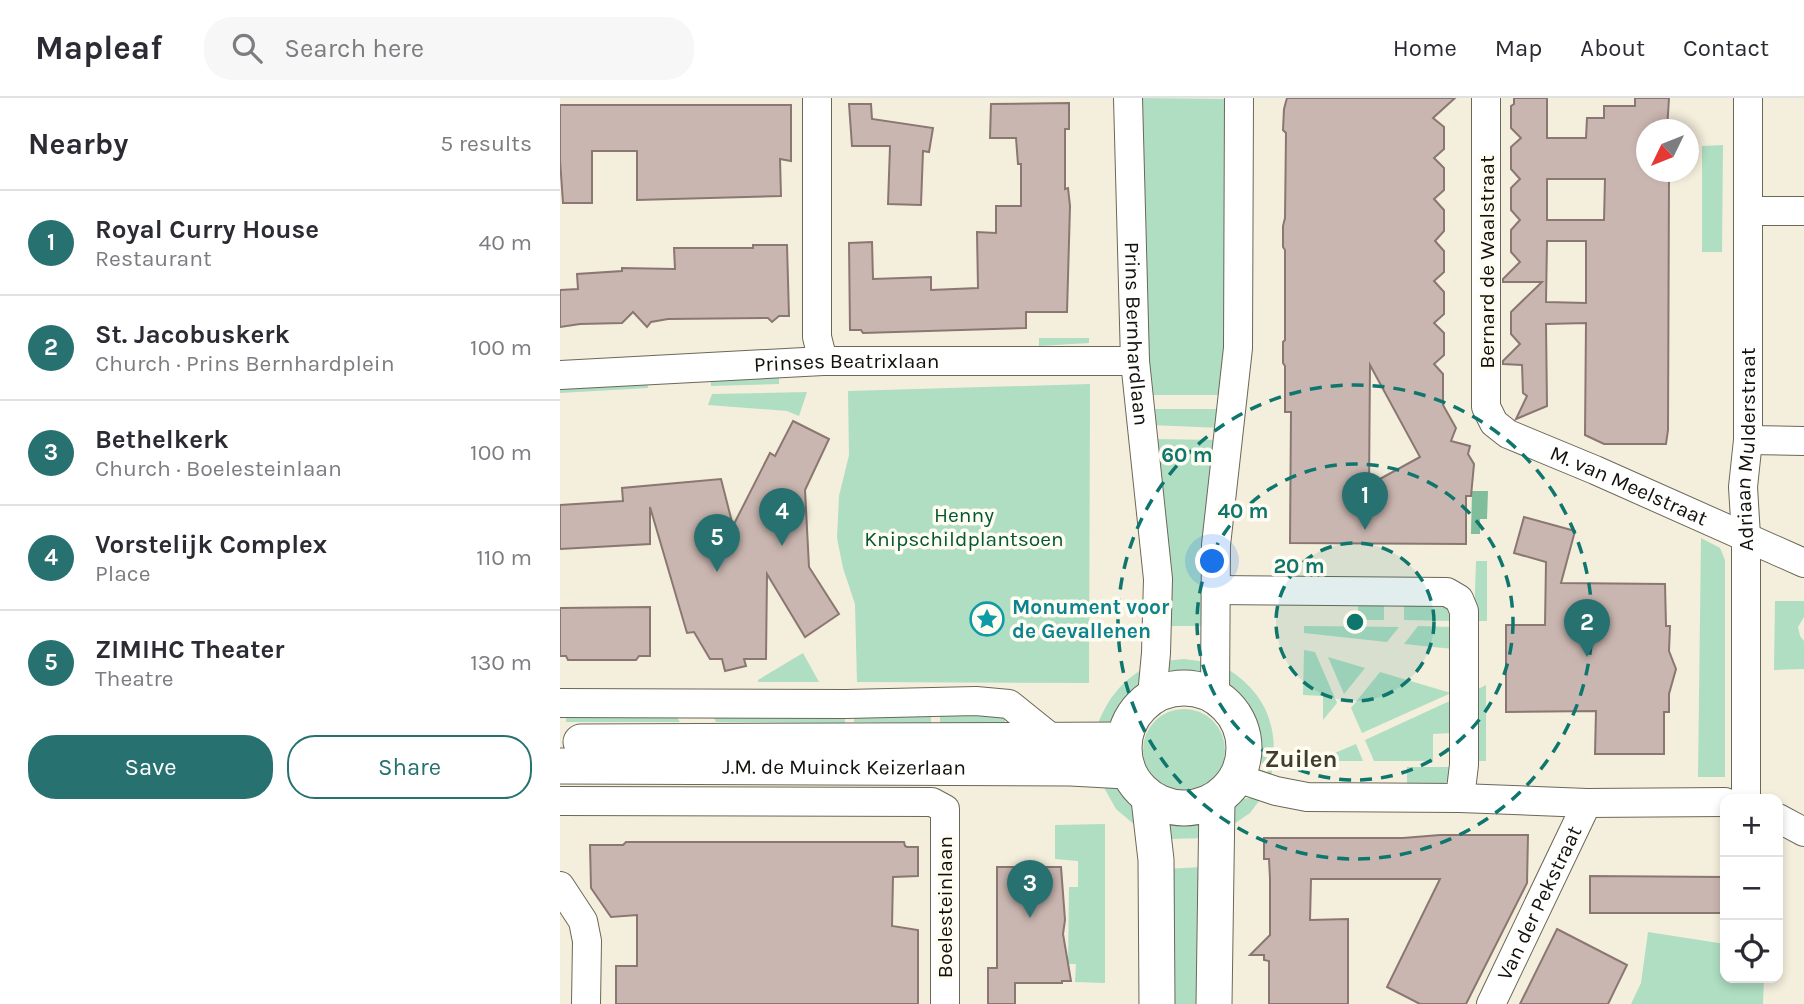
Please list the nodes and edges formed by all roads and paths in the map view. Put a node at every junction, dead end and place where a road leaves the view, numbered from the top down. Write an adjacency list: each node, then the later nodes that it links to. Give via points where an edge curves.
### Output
1 (817, 98): 8 (street, via 817,337)
2 (1128, 98): 9 (street, Prins Bernhardlaan)
3 (1238, 98): 16 (street, via 1238,348)
4 (1486, 98): 11 (street, Bernard de Waalstraat, via 1486,407)
5 (1748, 98): 6 (street, Adriaan Mulderstraat)
6 (1749, 211): 7 (street); 12 (street, Adriaan Mulderstraat)
7 (1804, 211)
8 (823, 361): 9 (street, Prinses Beatrixlaan); 10 (street, Prinses Beatrixlaan)
9 (1135, 361): 17 (street, Prins Bernhardlaan, via 1158,579)
10 (560, 376)
11 (1494, 423): 14 (street, M. van Meelstraat, via 1508,434)
12 (1748, 440): 13 (street); 14 (street, Adriaan Mulderstraat, via 1743,487)
13 (1804, 441)
14 (1746, 536): 15 (street, M. van Meelstraat); 25 (street, Adriaan Mulderstraat)
15 (1804, 563)
16 (1215, 590): 18 (street); 26 (street, via 1447,592 1459,599 1464,611)
17 (1152, 696): 18 (main road, via 1172,688 1194,688); 22 (main road, via 1129,725)
18 (1215, 696): 24 (main road, via 1233,711 1243,732 1245,756)
19 (560, 703): 20 (street, via 976,701 1009,704)
20 (1055, 741): 21 (main road, J.M. de Muinck Keizerlaan); 22 (main road, J.M. de Muinck Keizerlaan)
21 (560, 742)
22 (1125, 755): 23 (main road, J.M. de Muinck Keizerlaan, via 1070,768); 27 (main road, via 1134,784)
23 (560, 766)
24 (1227, 789): 26 (street, via 1307,797); 27 (main road, via 1195,809 1171,808); 38 (main road)
25 (1746, 794)
26 (1460, 798): 30 (street)
27 (1149, 799): 37 (main road, via 1156,860)
28 (560, 801): 31 (street, J.M. de Muinck Keizerlaan, via 932,802)
29 (1720, 802): 30 (street)
30 (1587, 803): 39 (street, Van der Pekstraat)
31 (945, 809): 36 (street, Boelesteinlaan)
32 (1783, 821): 33 (street)
33 (1804, 832)
34 (560, 886): 35 (street, via 583,921)
35 (586, 1004)
36 (945, 1004)
37 (1157, 1004)
38 (1214, 1004)
39 (1491, 1004)

